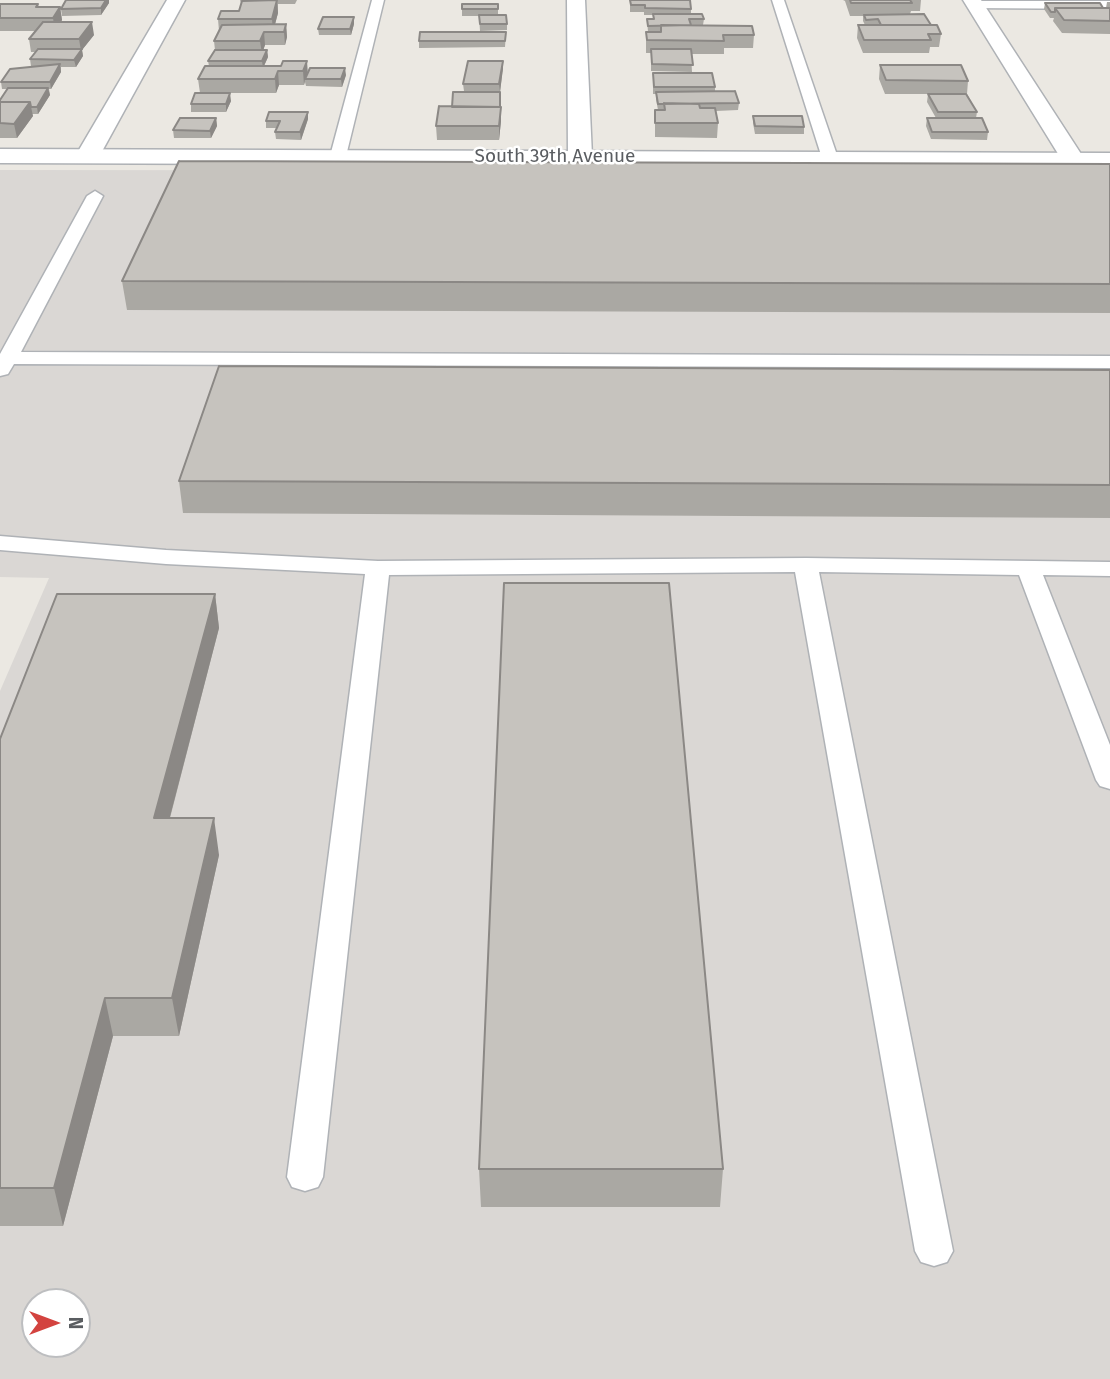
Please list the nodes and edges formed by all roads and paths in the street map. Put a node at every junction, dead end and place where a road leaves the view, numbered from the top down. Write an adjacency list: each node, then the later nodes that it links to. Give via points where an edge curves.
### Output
1 (176, 0): 7 (street)
2 (378, 0): 9 (lane)
3 (576, 0): 10 (street)
4 (778, 0): 11 (lane)
5 (973, 3): 6 (lane); 12 (street)
6 (1110, 5)
7 (88, 155): 8 (street, South 39th Avenue); 9 (street, South 39th Avenue)
8 (0, 156)
9 (338, 156): 10 (street, South 39th Avenue)
10 (580, 156): 11 (street, South 39th Avenue)
11 (831, 158): 12 (street, South 39th Avenue)
12 (1073, 160): 13 (street, South 39th Avenue)
13 (1110, 160)
14 (95, 196): 16 (lane)
15 (1110, 362): 16 (lane)
16 (4, 365)
17 (0, 542): 19 (lane, via 166,557)
18 (806, 565): 19 (lane); 20 (lane); 24 (lane)
19 (378, 568): 23 (lane)
20 (1028, 568): 21 (lane); 22 (lane)
21 (1110, 569)
22 (1110, 780)
23 (306, 1177)
24 (934, 1251)

